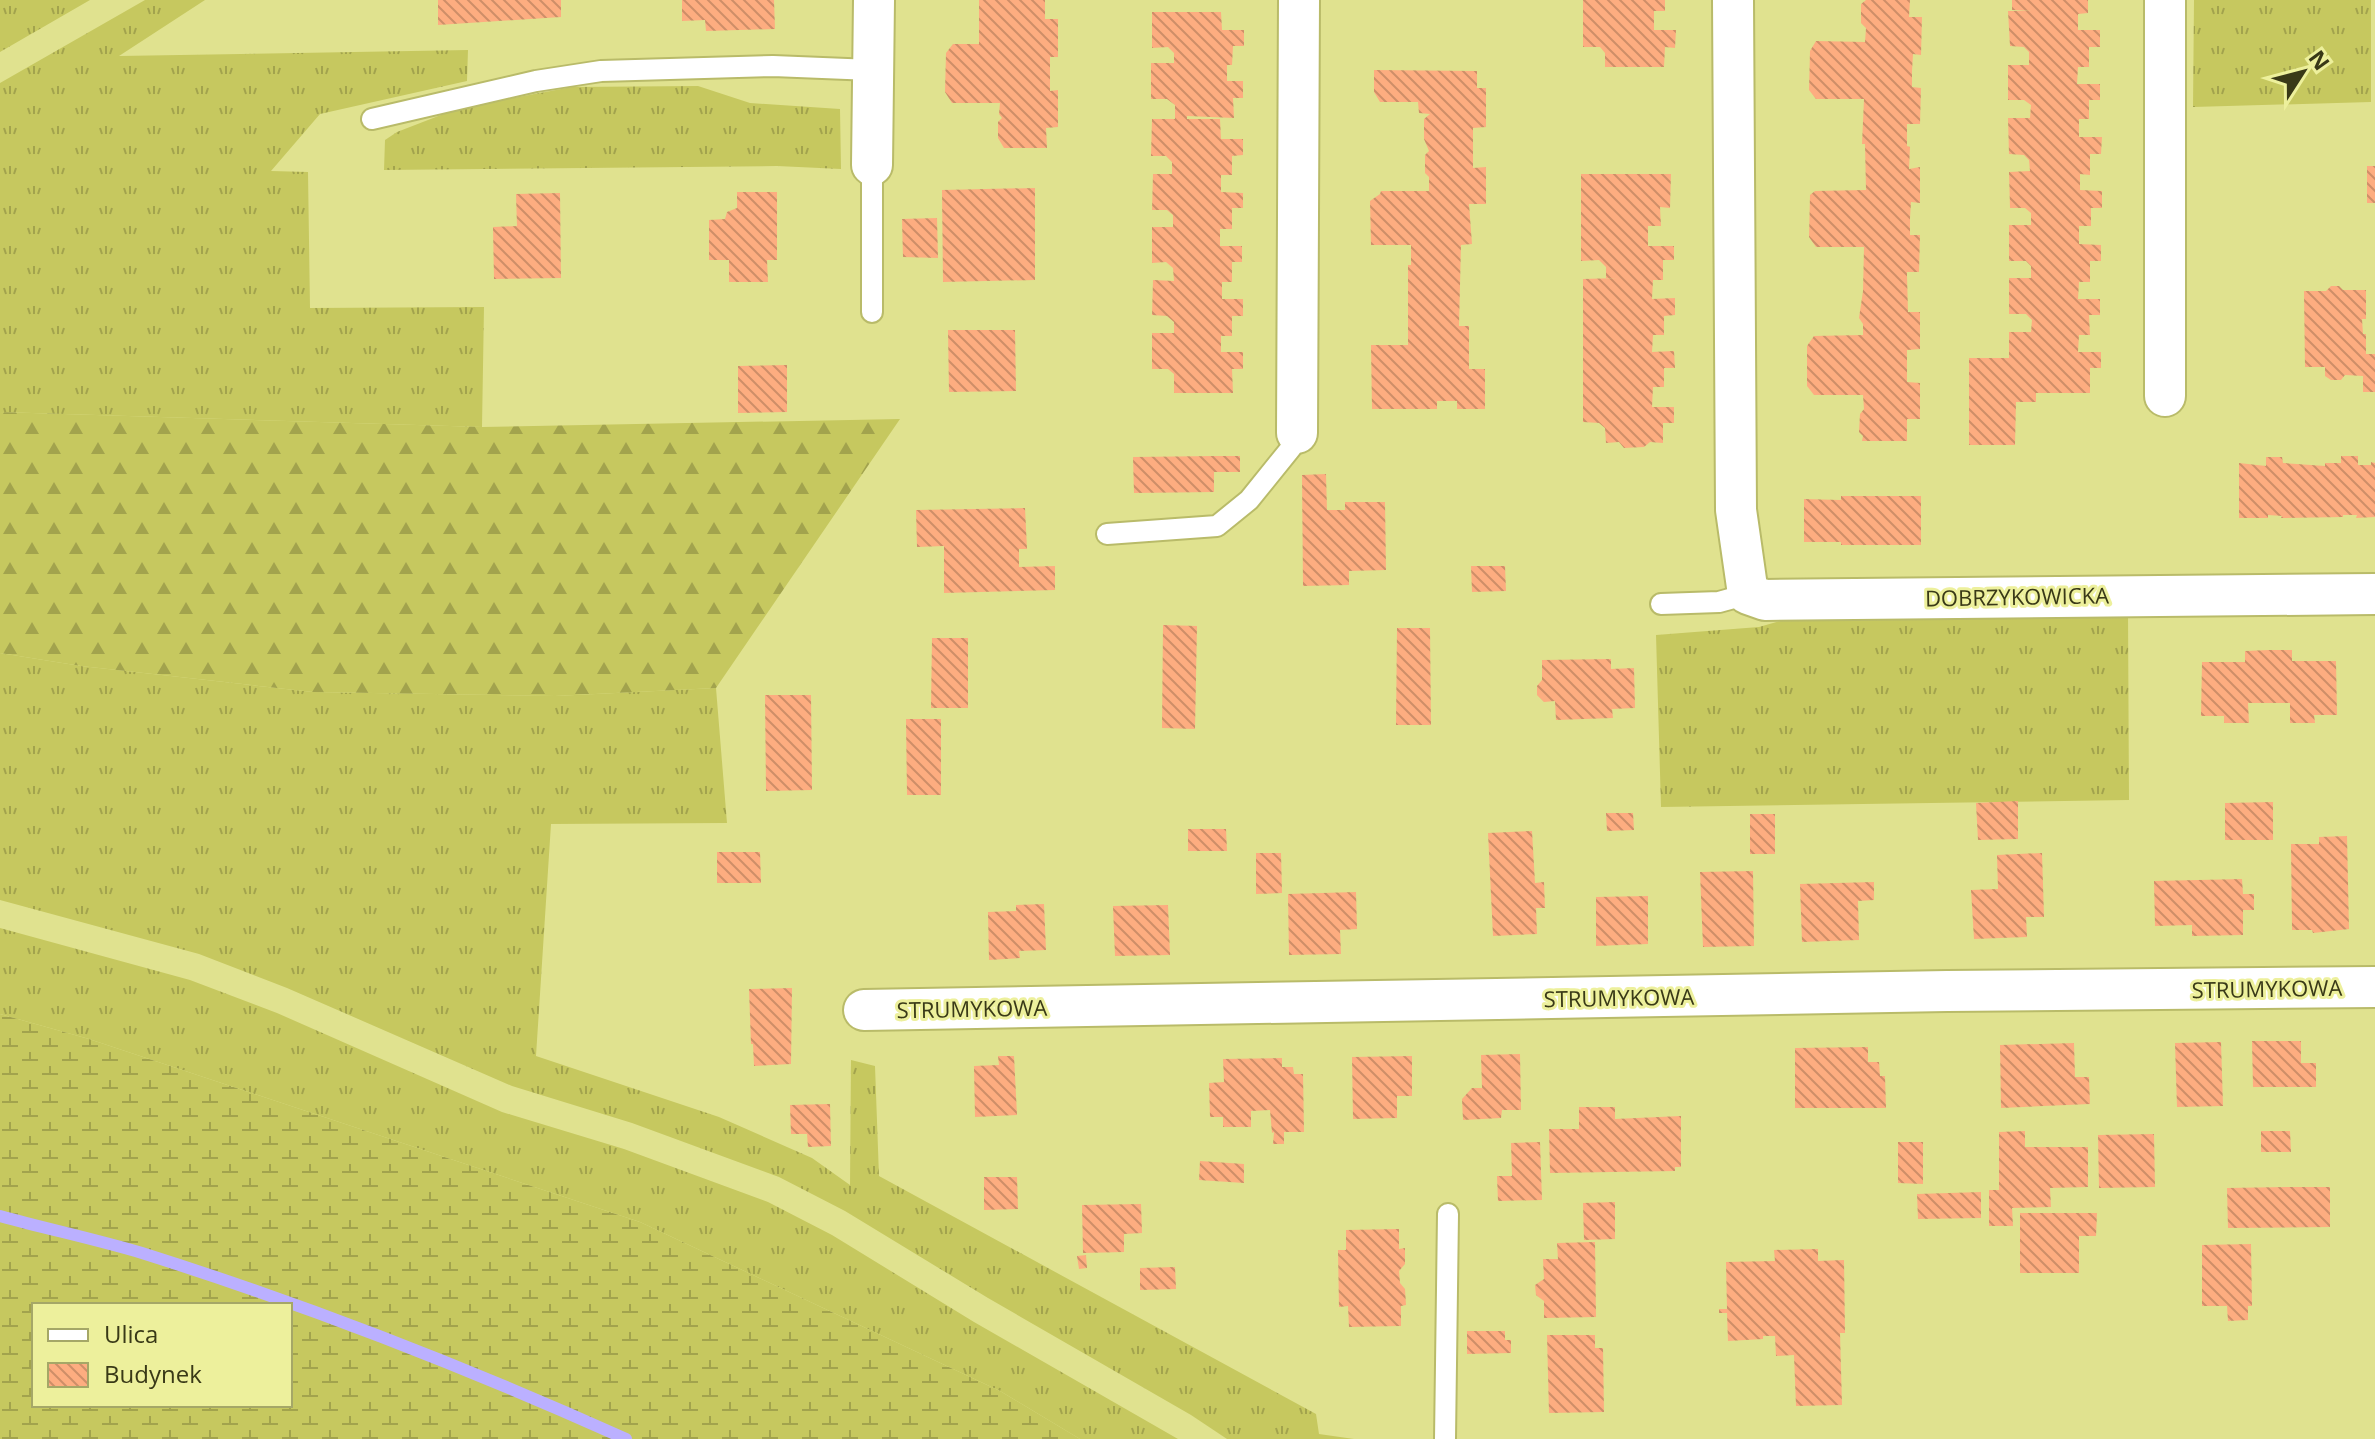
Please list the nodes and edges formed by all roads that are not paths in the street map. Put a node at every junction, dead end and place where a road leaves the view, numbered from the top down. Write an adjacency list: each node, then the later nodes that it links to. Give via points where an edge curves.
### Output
1 (874, 0): 5 (street)
2 (1299, 0): 10 (street)
3 (1733, 0): 12 (street, via 1736,510)
4 (2165, 0): 9 (street)
5 (872, 70): 6 (lane, via 773,66 601,71); 7 (street)
6 (372, 119)
7 (872, 165): 8 (lane)
8 (872, 312)
9 (2165, 396)
10 (1297, 433): 11 (lane, via 1249,500 1217,526)
11 (1107, 534)
12 (1748, 594): 13 (street, DOBRZYKOWICKA, via 1765,600); 14 (lane, DOBRZYKOWICKA, via 1719,602)
13 (2375, 594)
14 (1661, 604)
15 (2375, 987): 16 (street, STRUMYKOWA)
16 (864, 1010)
17 (1448, 1214): 18 (lane)
18 (1445, 1439)

